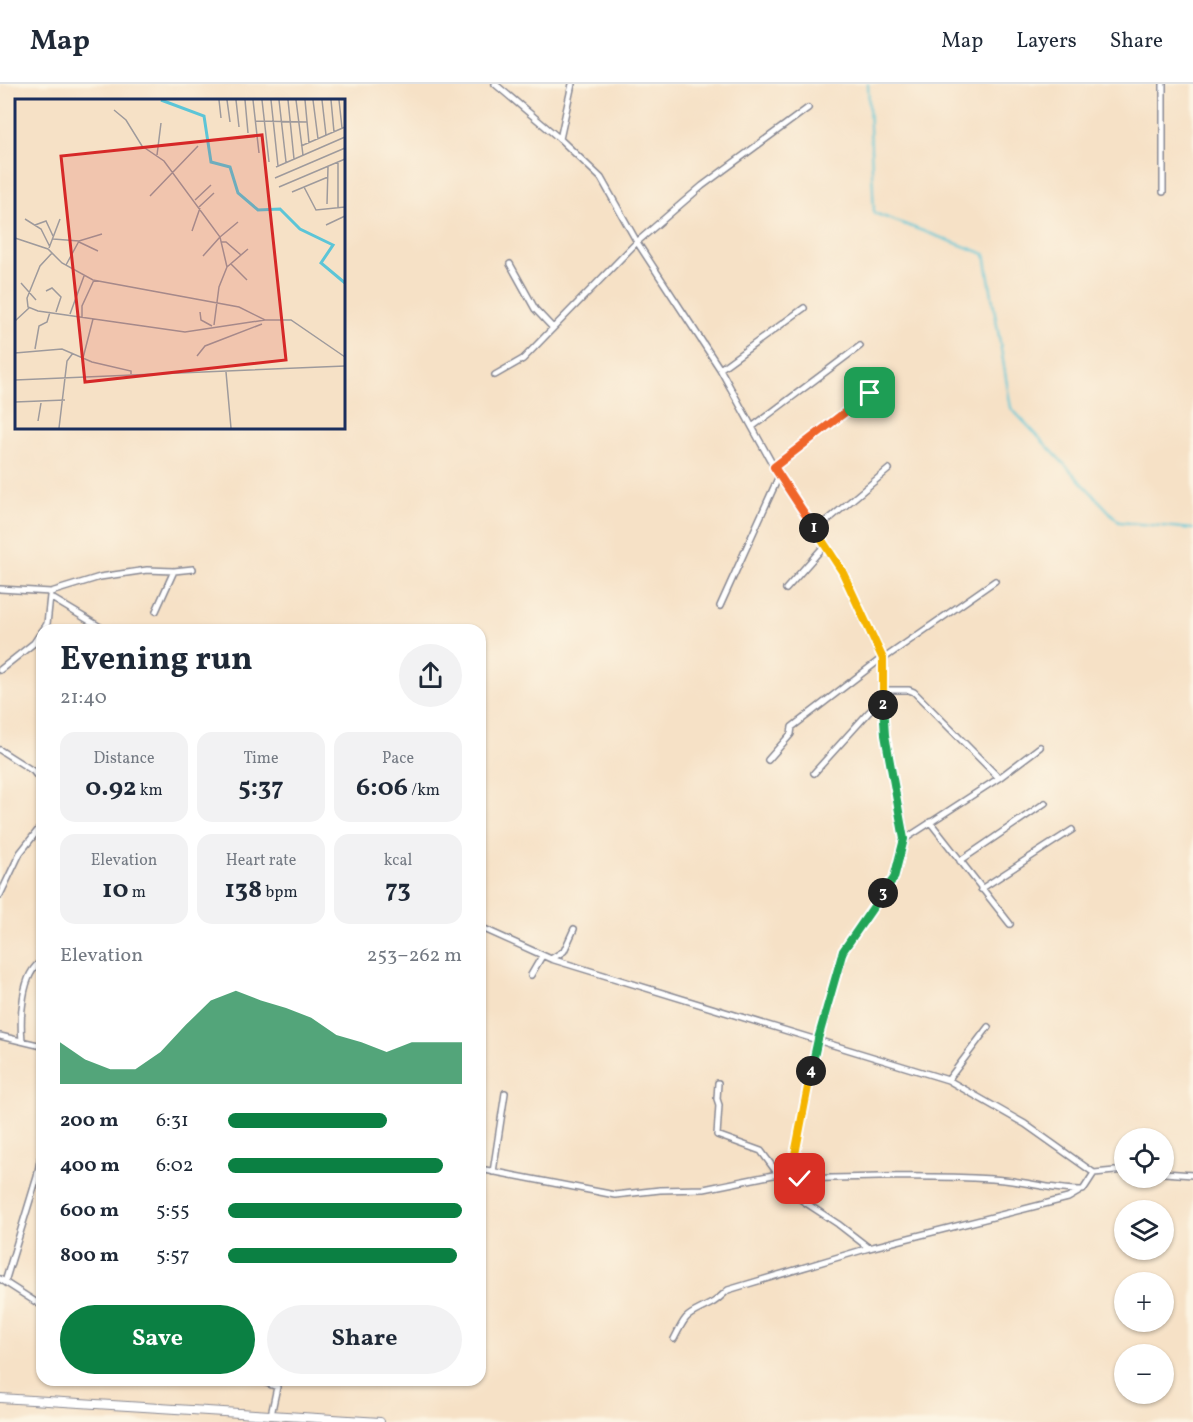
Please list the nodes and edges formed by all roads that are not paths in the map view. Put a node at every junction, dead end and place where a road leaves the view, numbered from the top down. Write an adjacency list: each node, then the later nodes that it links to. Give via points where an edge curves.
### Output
1 (495, 84): 5 (street)
2 (572, 84): 5 (street)
3 (1162, 84): 6 (street)
4 (808, 108): 7 (street, via 702,186)
5 (560, 139): 7 (street, via 601,178)
6 (1163, 192)
7 (637, 242): 10 (street); 12 (street)
8 (510, 264): 10 (street, via 535,309)
9 (804, 308): 12 (street)
10 (553, 328): 13 (street, via 523,359)
11 (860, 345): 15 (street)
12 (720, 369): 15 (street)
13 (495, 375)
14 (870, 393): 16 (street)
15 (752, 427): 16 (street)
16 (774, 467): 18 (street)
17 (889, 469): 19 (street)
18 (779, 476): 19 (street); 27 (street)
19 (816, 530): 20 (street)
20 (826, 544): 24 (street); 32 (street)
21 (192, 569): 22 (street)
22 (174, 571): 26 (street, via 112,575); 28 (street)
23 (995, 581): 32 (street)
24 (786, 589)
25 (0, 590): 26 (street)
26 (51, 594): 29 (street); 30 (street)
27 (720, 606)
28 (156, 611)
29 (47, 624)
30 (96, 624)
31 (36, 639): 33 (street)
32 (882, 658): 34 (street); 38 (street, via 792,727 791,734)
33 (0, 670)
34 (882, 690): 35 (street); 41 (street, via 914,692)
35 (882, 701): 39 (street); 46 (street)
36 (1040, 747): 41 (street)
37 (0, 750): 40 (street)
38 (768, 760)
39 (814, 773)
40 (36, 775)
41 (999, 778): 43 (street)
42 (1045, 803): 47 (street)
43 (930, 822): 46 (street); 47 (street)
44 (1072, 830): 48 (street)
45 (36, 833): 49 (street, via 20,853)
46 (904, 839): 59 (street, via 894,878 843,951)
47 (960, 861): 48 (street)
48 (981, 889): 50 (street)
49 (0, 895)
50 (1010, 924)
51 (574, 929): 54 (street, via 564,951)
52 (486, 930): 53 (street)
53 (542, 956): 54 (street); 56 (street)
54 (551, 959): 59 (street)
55 (36, 965): 60 (street, via 20,1018)
56 (531, 975)
57 (988, 1027): 62 (street)
58 (0, 1036): 60 (street)
59 (818, 1039): 62 (street); 66 (street)
60 (22, 1041): 61 (street)
61 (36, 1044)
62 (948, 1080): 69 (street, via 1025,1124)
63 (717, 1083): 70 (street, via 717,1135 761,1151)
64 (505, 1093): 68 (street)
65 (486, 1170): 68 (street)
66 (792, 1170): 70 (street); 75 (street, via 802,1179 990,1179)
67 (1114, 1171): 69 (street)
68 (493, 1172): 70 (street, via 615,1195 704,1189)
69 (1094, 1173): 75 (street)
70 (778, 1174)
71 (1174, 1174): 72 (street)
72 (1193, 1175)
73 (36, 1180): 77 (street)
74 (783, 1188): 76 (street)
75 (1083, 1190): 76 (street, via 1068,1198)
76 (869, 1248): 79 (street, via 728,1290 713,1303 691,1312)
77 (2, 1281): 78 (street)
78 (36, 1302)
79 (674, 1340)
80 (274, 1386): 82 (street)
81 (0, 1398): 82 (main road)
82 (271, 1415): 83 (main road)
83 (380, 1422)

